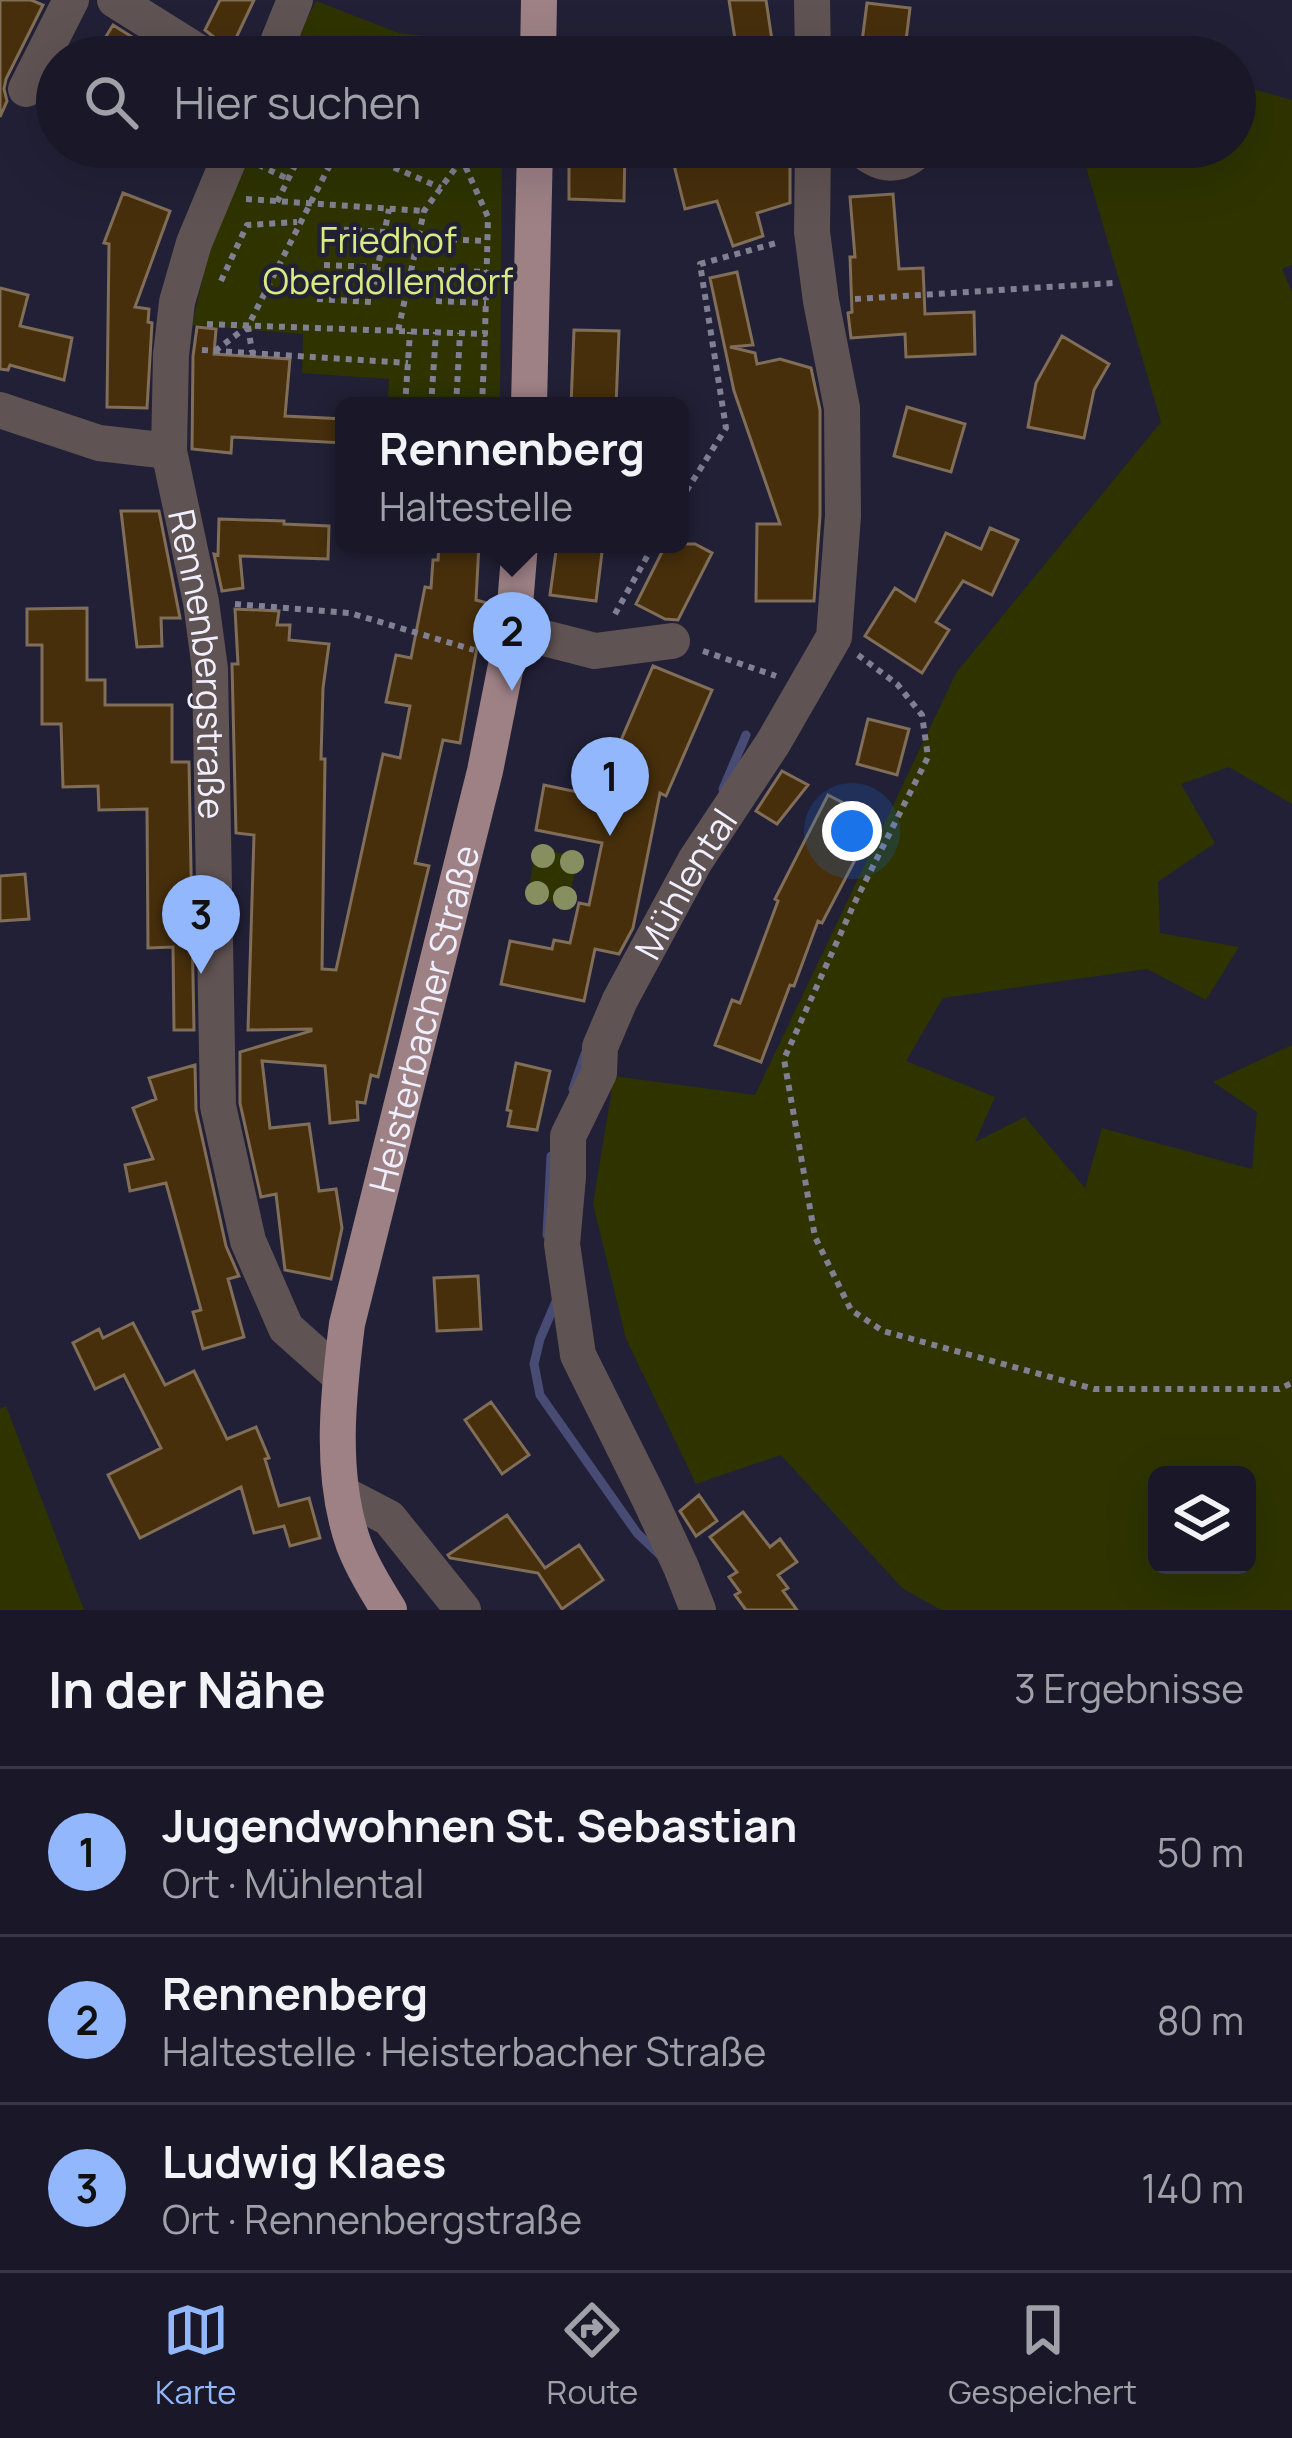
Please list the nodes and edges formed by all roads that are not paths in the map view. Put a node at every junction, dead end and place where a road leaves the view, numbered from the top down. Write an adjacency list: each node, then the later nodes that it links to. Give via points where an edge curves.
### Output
1 (71, 0): 6 (street)
2 (115, 0): 7 (street)
3 (296, 0): 8 (street)
4 (539, 0): 9 (main road)
5 (812, 0): 10 (street)
6 (53, 36)
7 (172, 36)
8 (281, 36)
9 (538, 36)
10 (813, 36)
11 (36, 69): 12 (street)
12 (26, 89)
13 (225, 168): 18 (street, Rennenbergstraße, via 177,302)
14 (535, 168): 16 (main road)
15 (813, 168): 26 (street, Mühlental, via 812,232 842,408 834,637 694,861 620,1000 600,1047 599,1072 568,1136 562,1244 578,1355)
16 (529, 397)
17 (0, 410): 18 (street, via 99,443)
18 (169, 452): 22 (street, Rennenbergstraße, via 210,669 218,1106 248,1241 286,1328)
19 (519, 553): 21 (main road, Heisterbacher Straße)
20 (671, 641): 21 (street, via 595,651)
21 (510, 644): 22 (main road, Heisterbacher Straße, via 347,1324)
22 (341, 1377): 23 (main road, Heisterbacher Straße)
23 (343, 1494): 24 (main road, Heisterbacher Straße, via 353,1542); 25 (street, via 388,1518)
24 (389, 1610)
25 (463, 1610)
26 (698, 1610)

